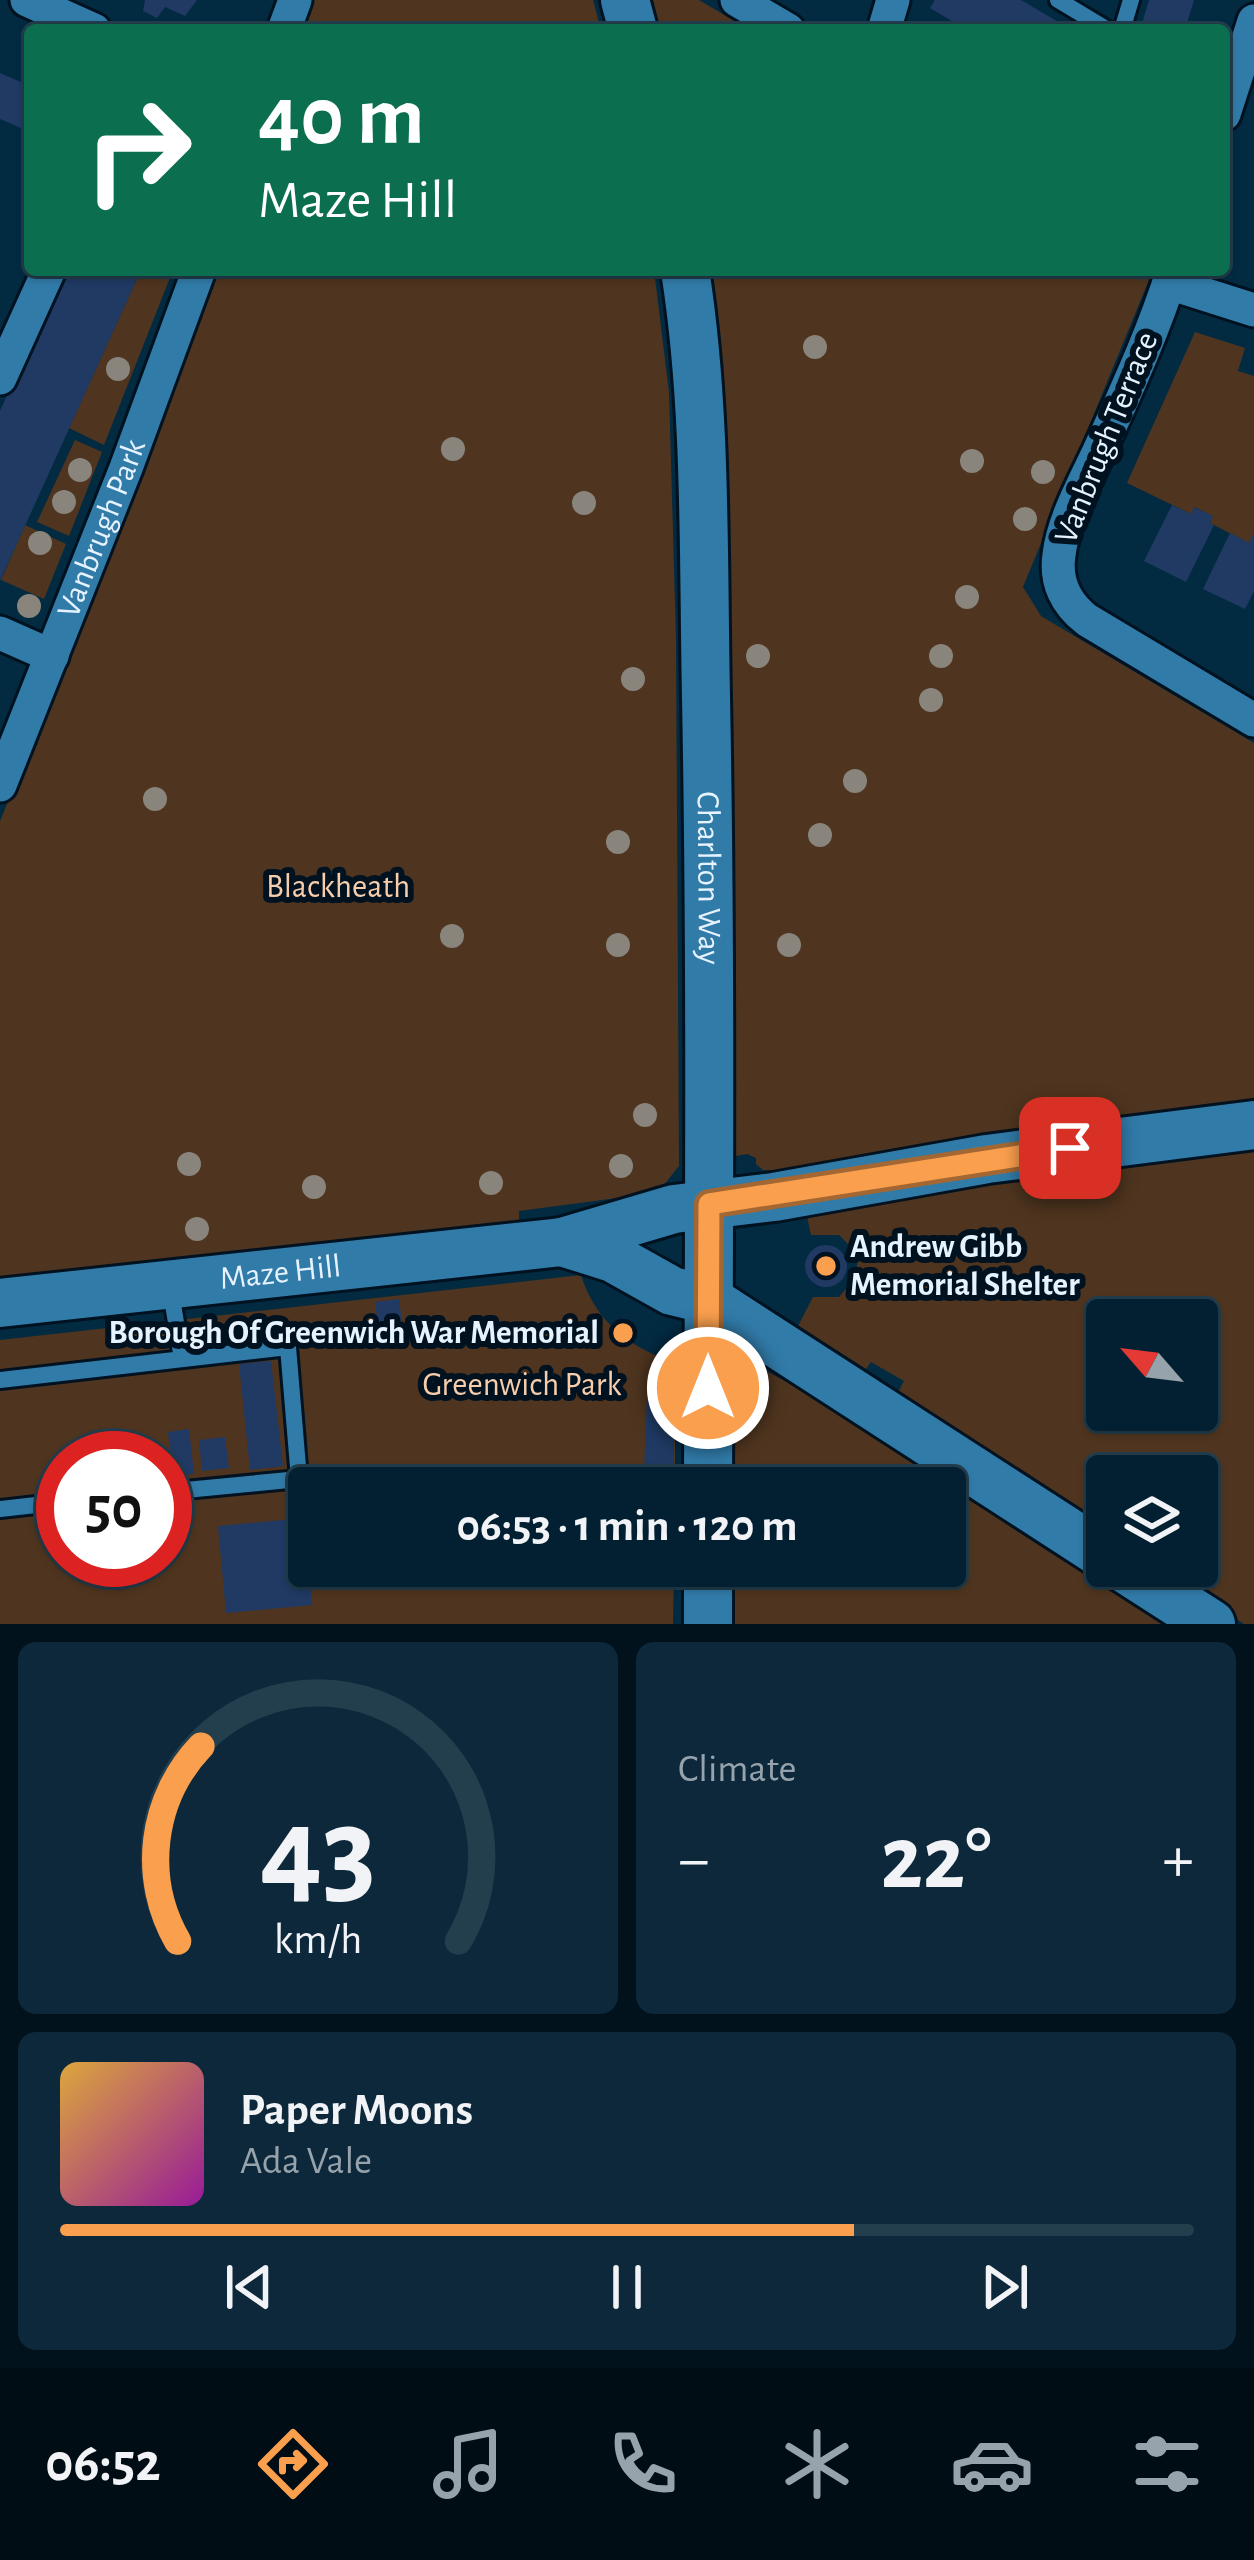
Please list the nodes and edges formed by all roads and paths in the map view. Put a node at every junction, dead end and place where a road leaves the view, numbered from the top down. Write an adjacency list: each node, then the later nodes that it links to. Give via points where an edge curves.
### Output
1 (27, 0): 5 (street)
2 (1058, 0): 7 (lane)
3 (740, 1): 6 (street)
4 (1254, 21): 8 (street)
5 (81, 24)
6 (778, 24)
7 (1098, 24)
8 (1230, 92)
9 (44, 276): 14 (street)
10 (198, 276): 17 (street, Vanbrugh Park)
11 (686, 276): 21 (street, Charlton Way, via 704,591)
12 (1171, 277): 13 (street); 18 (street, Vanbrugh Terrace, via 1069,521 1058,574 1069,603 1087,620)
13 (1254, 310)
14 (13, 315): 15 (street)
15 (0, 378)
16 (0, 633): 17 (street)
17 (52, 656): 19 (street, Vanbrugh Park)
18 (1254, 720)
19 (0, 784)
20 (1254, 1125): 21 (street, Maze Hill)
21 (709, 1204): 22 (street, Maze Hill); 24 (street, Charlton Way)
22 (582, 1235): 23 (street, Maze Hill); 24 (street, Maze Hill, via 630,1236 685,1266)
23 (170, 1285): 25 (street, Maze Hill); 26 (lane)
24 (709, 1300): 28 (street, Charlton Way); 32 (street, Maze Hill)
25 (0, 1303)
26 (182, 1359): 27 (lane); 29 (lane, via 289,1347 299,1479)
27 (0, 1380)
28 (708, 1467)
29 (192, 1489)
30 (36, 1505): 31 (lane)
31 (0, 1509)
32 (1086, 1543)
33 (708, 1587): 35 (street)
34 (1154, 1587): 36 (street)
35 (708, 1624)
36 (1211, 1624)

